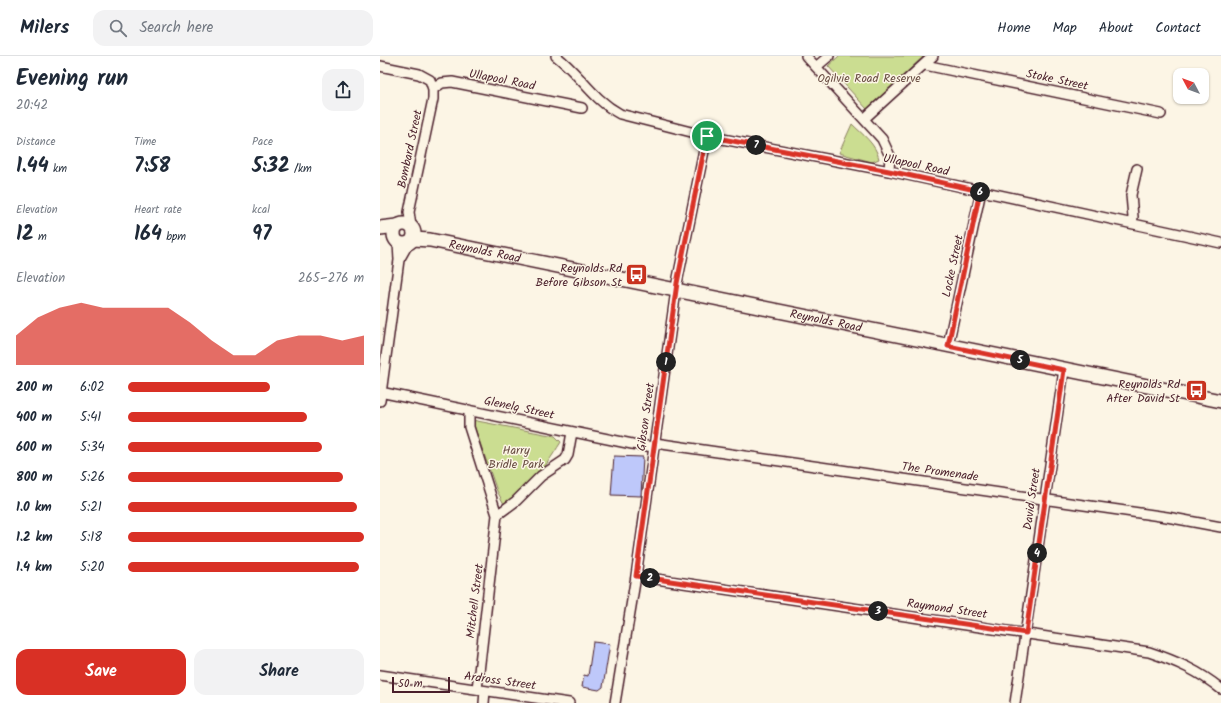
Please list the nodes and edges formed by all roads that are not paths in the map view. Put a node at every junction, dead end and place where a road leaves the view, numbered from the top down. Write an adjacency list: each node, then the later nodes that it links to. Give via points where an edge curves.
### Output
1 (556, 56): 12 (street, Ullapool Road, via 565,62 593,95 608,108 620,114)
2 (806, 56): 7 (street)
3 (829, 56): 7 (street)
4 (933, 56): 5 (street)
5 (925, 65): 10 (street, Stoke Street); 11 (street)
6 (380, 66): 8 (street, via 419,74 430,80)
7 (816, 68): 11 (street)
8 (433, 89): 9 (street, Ullapool Road, via 442,83 452,82); 18 (street, Bombard Street)
9 (582, 108)
10 (1161, 114)
11 (864, 118): 14 (street, via 886,145 890,156)
12 (707, 136): 14 (street, Ullapool Road); 20 (street, Gibson Street)
13 (1137, 169): 16 (street, via 1131,195)
14 (889, 171): 15 (street, Ullapool Road)
15 (980, 191): 16 (street, Ullapool Road); 21 (street, Locke Street)
16 (1132, 223): 19 (street, Ullapool Road)
17 (380, 229): 18 (street)
18 (404, 233): 20 (street, Reynolds Road); 23 (street)
19 (1221, 243)
20 (676, 290): 21 (street, Reynolds Road); 27 (street, Gibson Street)
21 (948, 346): 22 (street, Reynolds Road)
22 (1064, 370): 24 (street, Reynolds Road); 28 (street, David Street)
23 (380, 395): 25 (street, Glenelg Street)
24 (1221, 401)
25 (469, 410): 26 (street, Glenelg Street); 29 (street, via 470,427)
26 (572, 432): 27 (street, Glenelg Street, via 632,444); 29 (street, via 565,460 541,476 516,501)
27 (654, 445): 28 (street, The Promenade); 31 (street, Gibson Street)
28 (1044, 499): 30 (street, The Promenade); 32 (street, David Street)
29 (497, 514): 35 (street, Mitchell Street)
30 (1221, 527)
31 (636, 576): 32 (street, Raymond Street); 38 (street, Gibson Street)
32 (1026, 633): 34 (street, Raymond Street, via 1149,652 1184,665 1205,676); 39 (street, David Street)
33 (380, 675): 35 (street, Ardross Street)
34 (1221, 689)
35 (481, 690): 36 (street, Mitchell Street); 37 (street, Ardross Street)
36 (484, 703)
37 (569, 703)
38 (615, 703)
39 (1015, 703)

